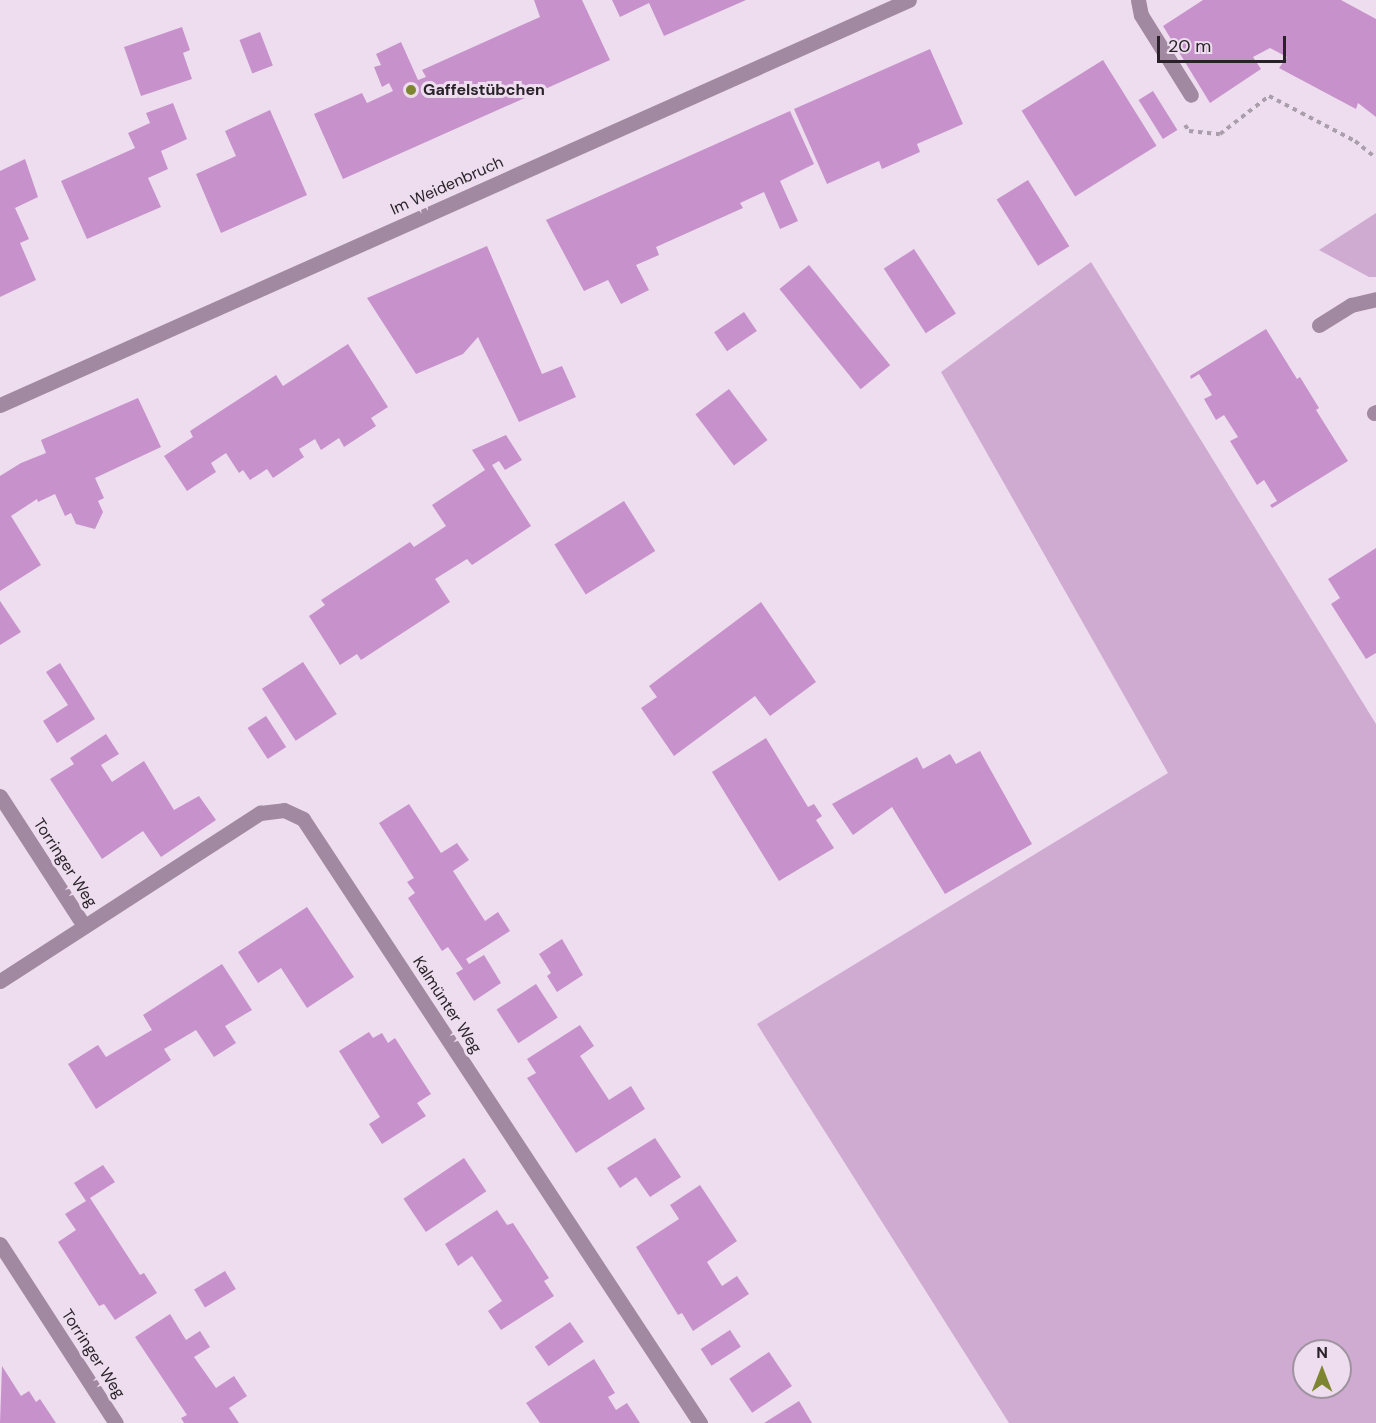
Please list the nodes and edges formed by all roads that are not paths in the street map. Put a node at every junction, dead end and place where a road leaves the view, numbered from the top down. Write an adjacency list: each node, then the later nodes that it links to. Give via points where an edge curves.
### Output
1 (909, 0): 6 (street, Im Weidenbruch)
2 (1137, 0): 3 (street, via 1141,15)
3 (1191, 95)
4 (1376, 298): 5 (street, via 1351,305)
5 (1319, 325)
6 (0, 405)
7 (0, 796): 8 (street, Torringer Weg)
8 (84, 926): 9 (street, Torringer Weg); 12 (street, Kalmünter Weg, via 260,813 284,810 303,819)
9 (0, 981)
10 (0, 1244): 11 (street, Torringer Weg)
11 (116, 1423)
12 (700, 1423)

